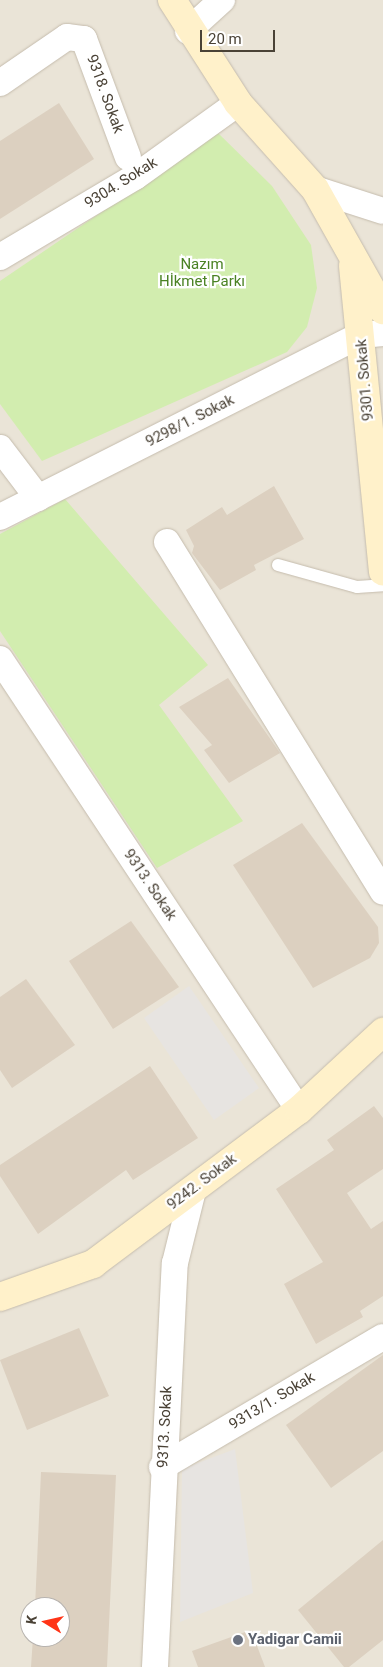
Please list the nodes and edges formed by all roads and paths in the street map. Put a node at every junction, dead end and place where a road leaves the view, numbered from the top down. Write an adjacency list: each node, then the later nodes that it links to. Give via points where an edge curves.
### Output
1 (172, 0): 3 (main road, 9301. Sokak)
2 (222, 0): 3 (street)
3 (188, 31): 5 (main road, 9301. Sokak)
4 (0, 83): 6 (street, 9318. Sokak, via 67,38 84,39)
5 (238, 103): 7 (main road, 9301. Sokak); 10 (street, 9304. Sokak, via 135,177)
6 (128, 156)
7 (315, 189): 8 (street); 9 (main road, 9301. Sokak)
8 (383, 211)
9 (351, 247): 11 (main road, 9301. Sokak); 12 (main road, 9301. Sokak)
10 (0, 257)
11 (383, 310)
12 (372, 334): 14 (street, 9298/1. Sokak); 18 (main road, 9301. Sokak)
13 (0, 448): 14 (street)
14 (38, 498): 15 (street, 9298/1. Sokak)
15 (0, 517)
16 (167, 542): 21 (street)
17 (278, 565): 19 (lane, via 356,587)
18 (383, 572)
19 (383, 586)
20 (0, 659): 23 (street, 9313. Sokak)
21 (383, 892)
22 (383, 1032): 23 (main road, 9242. Sokak)
23 (299, 1110): 24 (main road, 9242. Sokak)
24 (193, 1190): 25 (main road, 9242. Sokak, via 93,1264); 27 (street, 9313. Sokak, via 175,1263)
25 (0, 1297)
26 (383, 1337): 27 (street, 9313/1. Sokak)
27 (162, 1466): 28 (street, 9313. Sokak)
28 (155, 1667)

